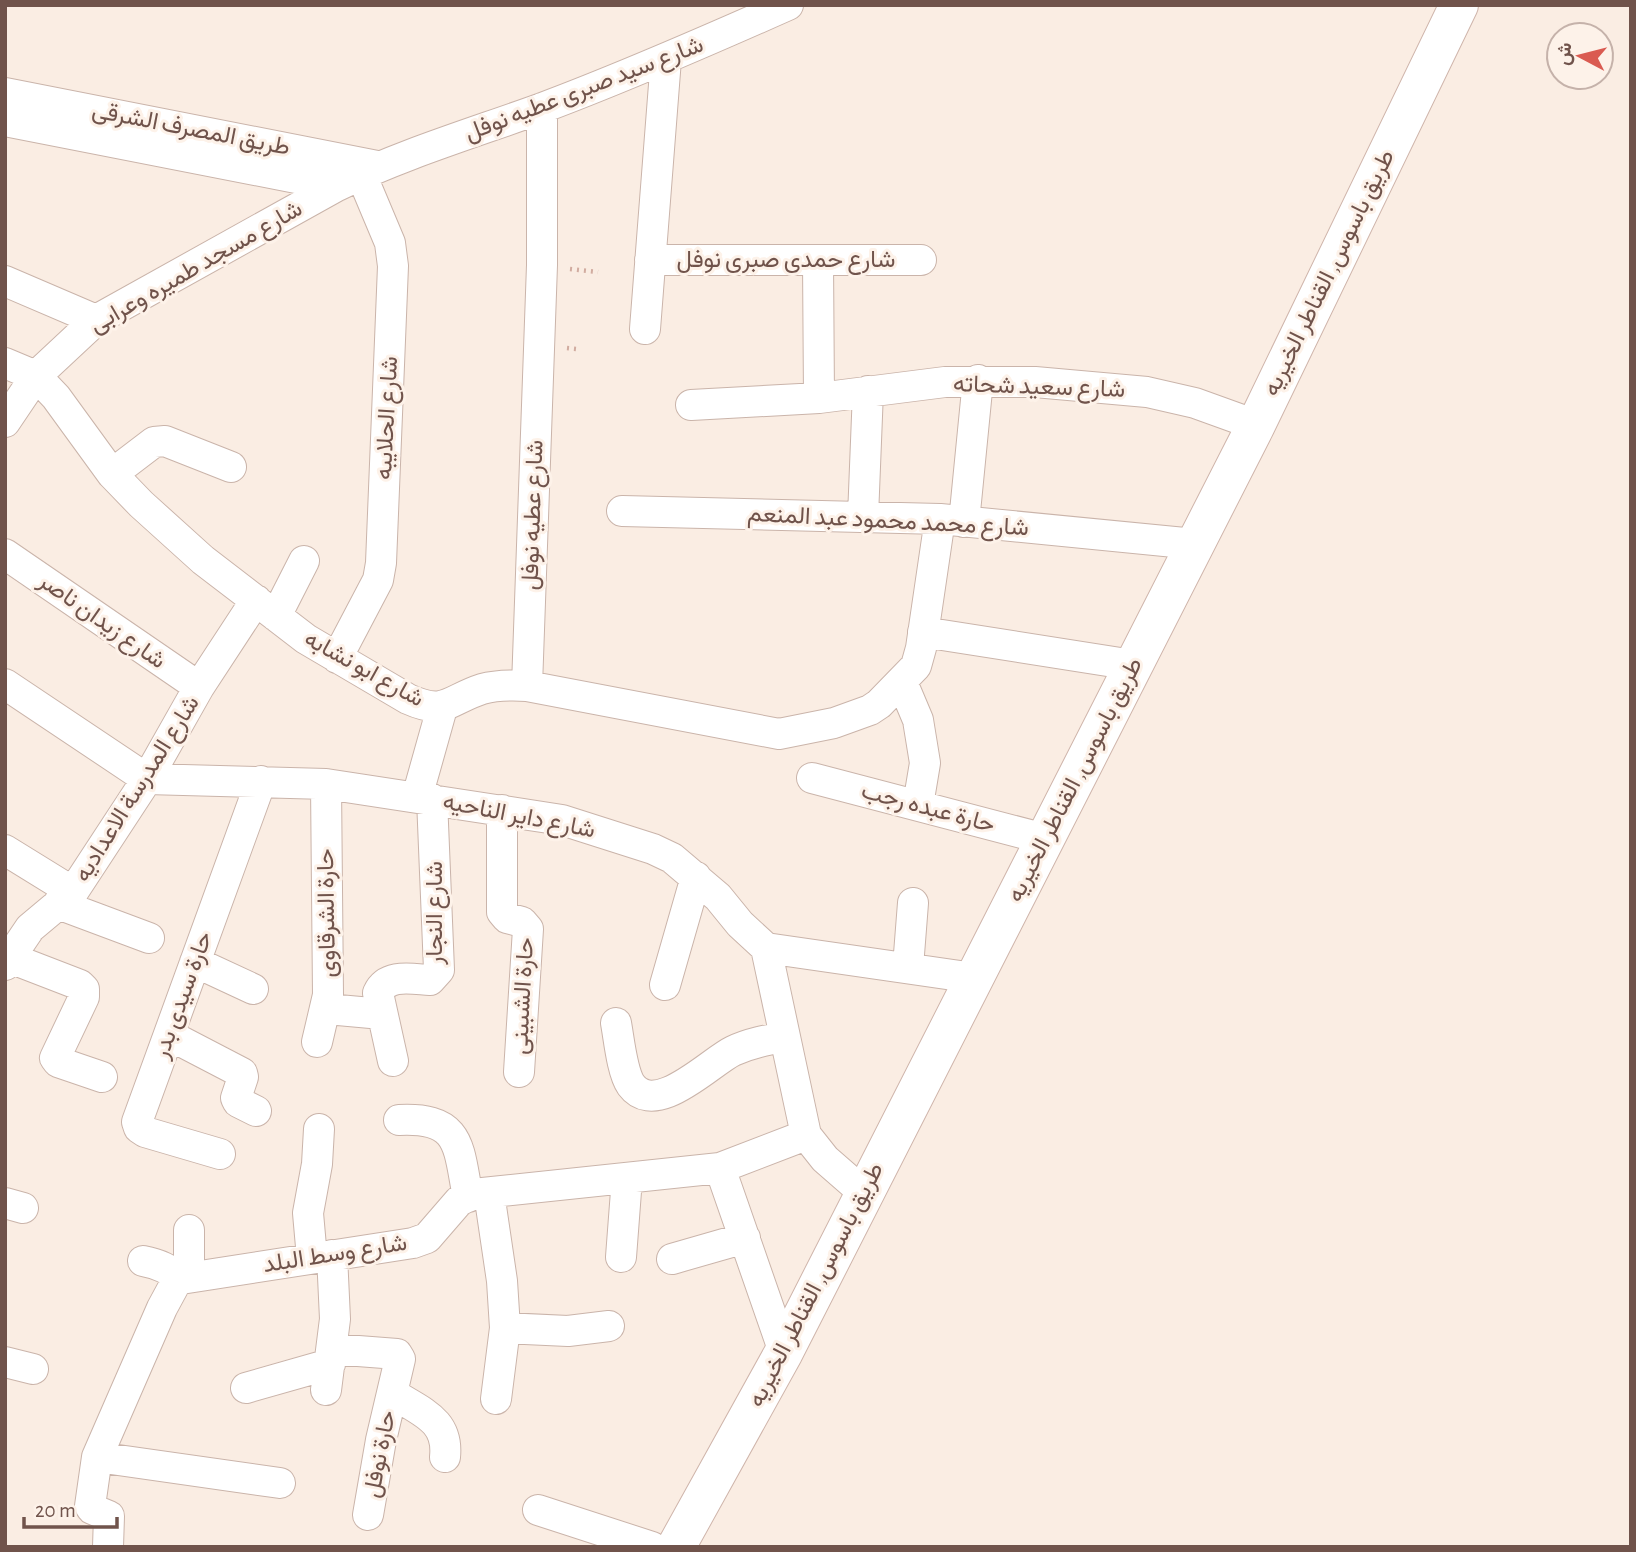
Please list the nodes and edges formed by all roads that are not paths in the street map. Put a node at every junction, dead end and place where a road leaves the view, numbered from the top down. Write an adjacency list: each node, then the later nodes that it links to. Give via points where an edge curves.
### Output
1 (788, 5): 3 (street, شارع سيد صبرى عطيه نوفل)
2 (1459, 5): 21 (street, طريق باسوس, القناطر الخيريه)
3 (666, 60): 5 (street, شارع سيد صبرى عطيه نوفل); 8 (street)
4 (5, 93): 7 (street, طريق المصرف الشرقى)
5 (542, 108): 7 (street, شارع سيد صبرى عطيه نوفل); 36 (street, شارع عطيه نوفل, via 542,265)
6 (5, 121): 7 (street, طريق المصرف الشرقى)
7 (358, 175): 12 (street, شارع مسجد طميره وعرابى); 32 (street, شارع الحلايبه, via 390,243 393,266 381,563 371,596)
8 (650, 260): 10 (street, شارع حمدى صبرى نوفل); 13 (street)
9 (921, 260): 10 (street, شارع حمدى صبرى نوفل)
10 (818, 261): 18 (street)
11 (5, 281): 12 (street)
12 (96, 320): 15 (street, شارع مسجد طميره وعرابى)
13 (645, 329)
14 (5, 363): 15 (street)
15 (36, 376): 20 (street, شارع مسجد طميره وعرابى); 23 (street, شارع ابو نشابه)
16 (978, 380): 17 (street, شارع سعيد شحاته); 21 (street, شارع سعيد شحاته, via 1147,392); 26 (street, شارع ابو نشابه)
17 (868, 391): 18 (street, شارع سعيد شحاته); 25 (street)
18 (819, 398): 19 (street, شارع سعيد شحاته)
19 (691, 405)
20 (5, 422)
21 (1256, 425): 27 (street, طريق باسوس, القناطر الخيريه)
22 (231, 467): 23 (street, via 165,441 154,442)
23 (111, 474): 30 (street, شارع ابو نشابه, via 204,560)
24 (622, 511): 25 (street, شارع محمد محمود عبد المنعم)
25 (863, 517): 26 (street, شارع محمد محمود عبد المنعم)
26 (952, 520): 27 (street, شارع محمد محمود عبد المنعم); 31 (street, شارع ابو نشابه)
27 (1195, 544): 33 (street, طريق باسوس, القناطر الخيريه)
28 (5, 554): 37 (street, شارع زيدان ناصر)
29 (304, 562): 30 (street, شارع المدرسة الاعداديه)
30 (266, 608): 32 (street, شارع ابو نشابه); 37 (street, شارع المدرسة الاعداديه)
31 (923, 632): 33 (street); 34 (street, شارع ابو نشابه, via 916,666)
32 (337, 658): 38 (street, شارع ابو نشابه, via 408,699)
33 (1133, 665): 46 (street, طريق باسوس, القناطر الخيريه)
34 (902, 682): 36 (street, شارع ابو نشابه, via 870,710 779,734); 44 (street, via 918,720 925,763)
35 (5, 684): 40 (street)
36 (527, 686): 38 (street, شارع ابو نشابه, via 506,684 482,690)
37 (199, 687): 40 (street, شارع المدرسة الاعداديه)
38 (442, 708): 43 (street)
39 (812, 778): 44 (street, حارة عبده رجب)
40 (147, 779): 41 (street, شارع داير الناحيه); 49 (street, شارع المدرسة الاعداديه)
41 (261, 781): 42 (street, شارع داير الناحيه); 54 (street, حارة سيدى بدر)
42 (326, 784): 43 (street, شارع داير الناحيه); 59 (street, حارة الشرقاوى)
43 (425, 798): 45 (street, شارع داير الناحيه); 60 (street, شارع النجار, via 439,970 430,979 393,979 383,984 378,993)
44 (918, 806): 46 (street, حارة عبده رجب)
45 (502, 810): 48 (street, شارع داير الناحيه, via 587,826 653,849); 66 (street, حارة الشبينى, via 502,912 528,929)
46 (1045, 839): 56 (street, طريق باسوس, القناطر الخيريه)
47 (5, 850): 49 (street)
48 (696, 877): 52 (street, شارع داير الناحيه); 57 (street)
49 (66, 898): 51 (street); 53 (street, شارع المدرسة الاعداديه, via 30,928)
50 (912, 903): 55 (street)
51 (149, 938)
52 (766, 948): 55 (street); 63 (street)
53 (7, 962): 67 (street, via 84,989 55,1058)
54 (195, 962): 58 (street); 62 (street, حارة سيدى بدر)
55 (908, 967): 56 (street)
56 (974, 978): 75 (street, طريق باسوس, القناطر الخيريه)
57 (665, 985)
58 (253, 989)
59 (327, 1009): 60 (street); 64 (street, حارة الشرقاوى)
60 (382, 1014): 65 (street, شارع النجار)
61 (615, 1023): 63 (street, via 629,1083 652,1096 696,1078 731,1052)
62 (169, 1035): 68 (street, via 242,1073 236,1098); 72 (street, حارة سيدى بدر, via 138,1125 145,1132)
63 (785, 1037): 71 (street)
64 (317, 1042)
65 (393, 1061)
66 (519, 1072)
67 (102, 1077)
68 (256, 1111)
69 (399, 1120): 76 (street, via 423,1121 452,1133)
70 (319, 1129): 79 (street, via 308,1213)
71 (806, 1135): 73 (street); 75 (street, via 825,1159)
72 (220, 1154)
73 (720, 1168): 74 (street); 78 (street)
74 (627, 1178): 76 (street); 80 (street)
75 (864, 1193): 86 (street, طريق باسوس, القناطر الخيريه)
76 (478, 1195): 79 (street, شارع وسط البلد, via 459,1201 427,1238 413,1244); 85 (street, via 502,1281)
77 (189, 1230): 83 (street)
78 (745, 1238): 81 (street); 86 (street)
79 (322, 1257): 83 (street, شارع وسط البلد); 87 (street, via 336,1302)
80 (621, 1257)
81 (672, 1259)
82 (143, 1261): 83 (street)
83 (185, 1278): 91 (street, via 175,1284 162,1308)
84 (610, 1326): 85 (street, via 568,1331)
85 (505, 1328): 90 (street)
86 (784, 1352): 98 (street, طريق باسوس, القناطر الخيريه)
87 (330, 1368): 88 (street); 89 (street, حارة نوفل, via 397,1354 400,1361)
88 (246, 1388)
89 (392, 1393): 92 (street, حارة نوفل, via 439,1425 447,1442); 95 (street, حارة نوفل)
90 (496, 1399)
91 (97, 1457): 93 (street); 96 (street, via 90,1506 110,1516)
92 (445, 1457)
93 (280, 1483)
94 (538, 1510): 97 (street)
95 (368, 1515)
96 (108, 1547)
97 (652, 1547)
98 (676, 1547)

